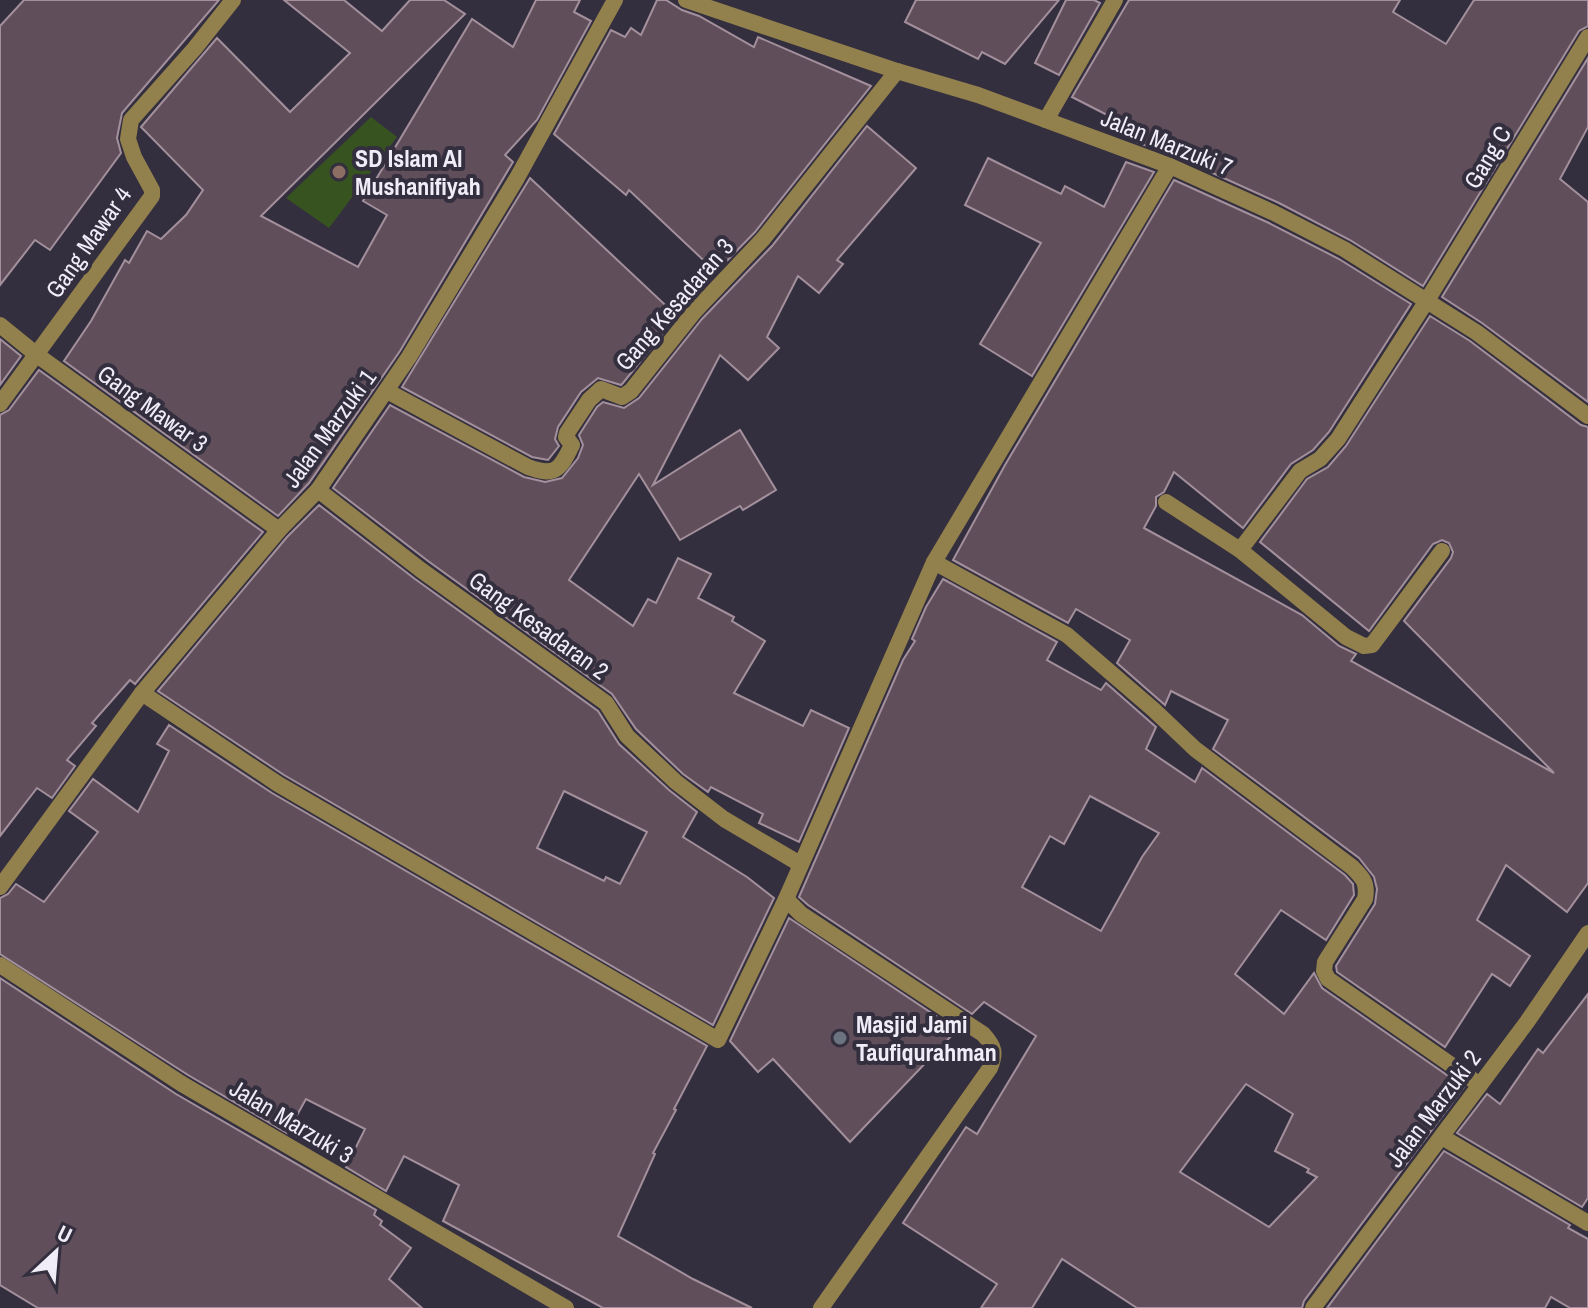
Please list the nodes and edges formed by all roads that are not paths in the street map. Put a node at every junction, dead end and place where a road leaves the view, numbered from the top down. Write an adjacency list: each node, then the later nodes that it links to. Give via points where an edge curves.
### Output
1 (233, 0): 11 (street, Gang Mawar 4, via 131,120 128,139 152,196)
2 (615, 0): 12 (street, Jalan Marzuki 1, via 517,178)
3 (686, 0): 6 (street, Jalan Marzuki 7)
4 (1115, 0): 7 (street)
5 (1588, 37): 9 (street, Gang C)
6 (897, 71): 7 (street, Jalan Marzuki 7); 12 (street, Gang Kesadaran 3, via 763,239 694,312 631,391 622,397 601,389 589,400 567,433 572,445 556,470 545,474 528,467)
7 (1046, 120): 8 (street, Jalan Marzuki 7)
8 (1170, 166): 9 (street, Jalan Marzuki 7, via 1344,249); 20 (street)
9 (1426, 302): 14 (street, Jalan Marzuki 7, via 1476,332); 18 (street, Gang C, via 1338,439 1300,471)
10 (0, 325): 11 (street, Gang Mawar 3)
11 (37, 355): 13 (street); 17 (street, Gang Mawar 3)
12 (387, 391): 15 (street, Jalan Marzuki 1)
13 (0, 404)
14 (1588, 416)
15 (318, 490): 17 (street, Jalan Marzuki 1); 22 (street, Gang Kesadaran 2, via 606,703 627,736 676,782 724,819)
16 (1166, 502): 18 (street)
17 (279, 530): 21 (street, Jalan Marzuki 1)
18 (1240, 550): 19 (street, via 1364,646 1372,645)
19 (1442, 551)
20 (934, 562): 22 (street); 27 (street, via 1067,635 1195,749 1352,867 1364,879 1365,899 1325,962 1328,979)
21 (142, 693): 23 (street, Jalan Marzuki 1); 24 (street, via 278,784 718,1040)
22 (800, 864): 24 (street)
23 (0, 887)
24 (786, 899): 31 (street, via 983,1034 995,1055)
25 (1588, 933): 27 (street, Jalan Marzuki 2)
26 (0, 965): 30 (street, Jalan Marzuki 3, via 182,1084)
27 (1480, 1085): 28 (street, Jalan Marzuki 2)
28 (1442, 1137): 29 (street); 32 (street, Jalan Marzuki 2)
29 (1588, 1223)
30 (566, 1308)
31 (821, 1308)
32 (1313, 1308)

